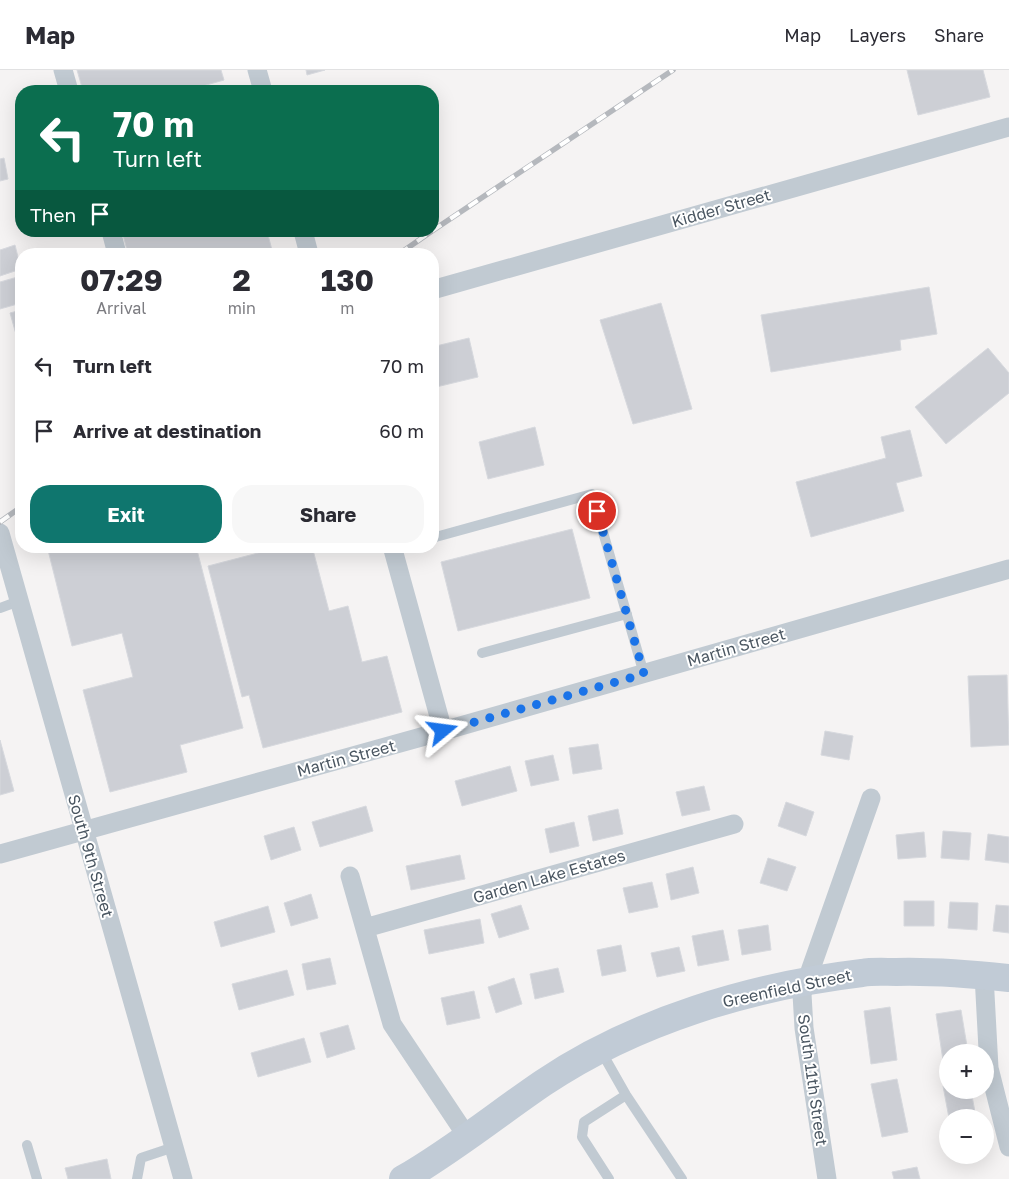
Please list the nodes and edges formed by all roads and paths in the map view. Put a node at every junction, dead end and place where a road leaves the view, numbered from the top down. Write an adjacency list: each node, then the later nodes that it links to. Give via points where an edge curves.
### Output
1 (63, 70): 3 (street)
2 (258, 70): 4 (street)
3 (67, 85)
4 (262, 85)
5 (1009, 127): 6 (street, Kidder Street)
6 (439, 288)
7 (0, 533): 11 (street, South 9th Street)
8 (439, 536): 13 (lane, via 592,494)
9 (397, 553): 16 (street)
10 (1009, 569): 15 (street, Martin Street)
11 (19, 601): 12 (lane); 19 (street, South 9th Street)
12 (0, 608)
13 (626, 614): 14 (lane); 15 (lane)
14 (482, 653)
15 (644, 674): 16 (street, Martin Street)
16 (443, 731): 19 (street, Martin Street)
17 (871, 798): 24 (street)
18 (734, 824): 22 (street, Garden Lake Estates)
19 (83, 831): 20 (street, Martin Street); 29 (street, South 9th Street)
20 (0, 854)
21 (350, 876): 22 (street)
22 (365, 928): 27 (street, via 392,1024)
23 (997, 977): 24 (main road, Greenfield Street, via 939,971 863,972); 30 (street, via 989,1068)
24 (806, 982): 25 (main road, Greenfield Street, via 709,1005); 37 (street, South 11th Street, via 802,994 804,1028)
25 (601, 1050): 26 (lane); 27 (main road, Greenfield Street, via 543,1083)
26 (626, 1096): 35 (lane, via 584,1122 582,1137); 36 (lane)
27 (468, 1138): 34 (main road, Greenfield Street)
28 (27, 1146): 31 (lane)
29 (174, 1146): 32 (lane, via 141,1158); 33 (street, South 9th Street)
30 (1009, 1147)
31 (37, 1179)
32 (137, 1179)
33 (183, 1179)
34 (403, 1179)
35 (609, 1179)
36 (682, 1179)
37 (827, 1179)

